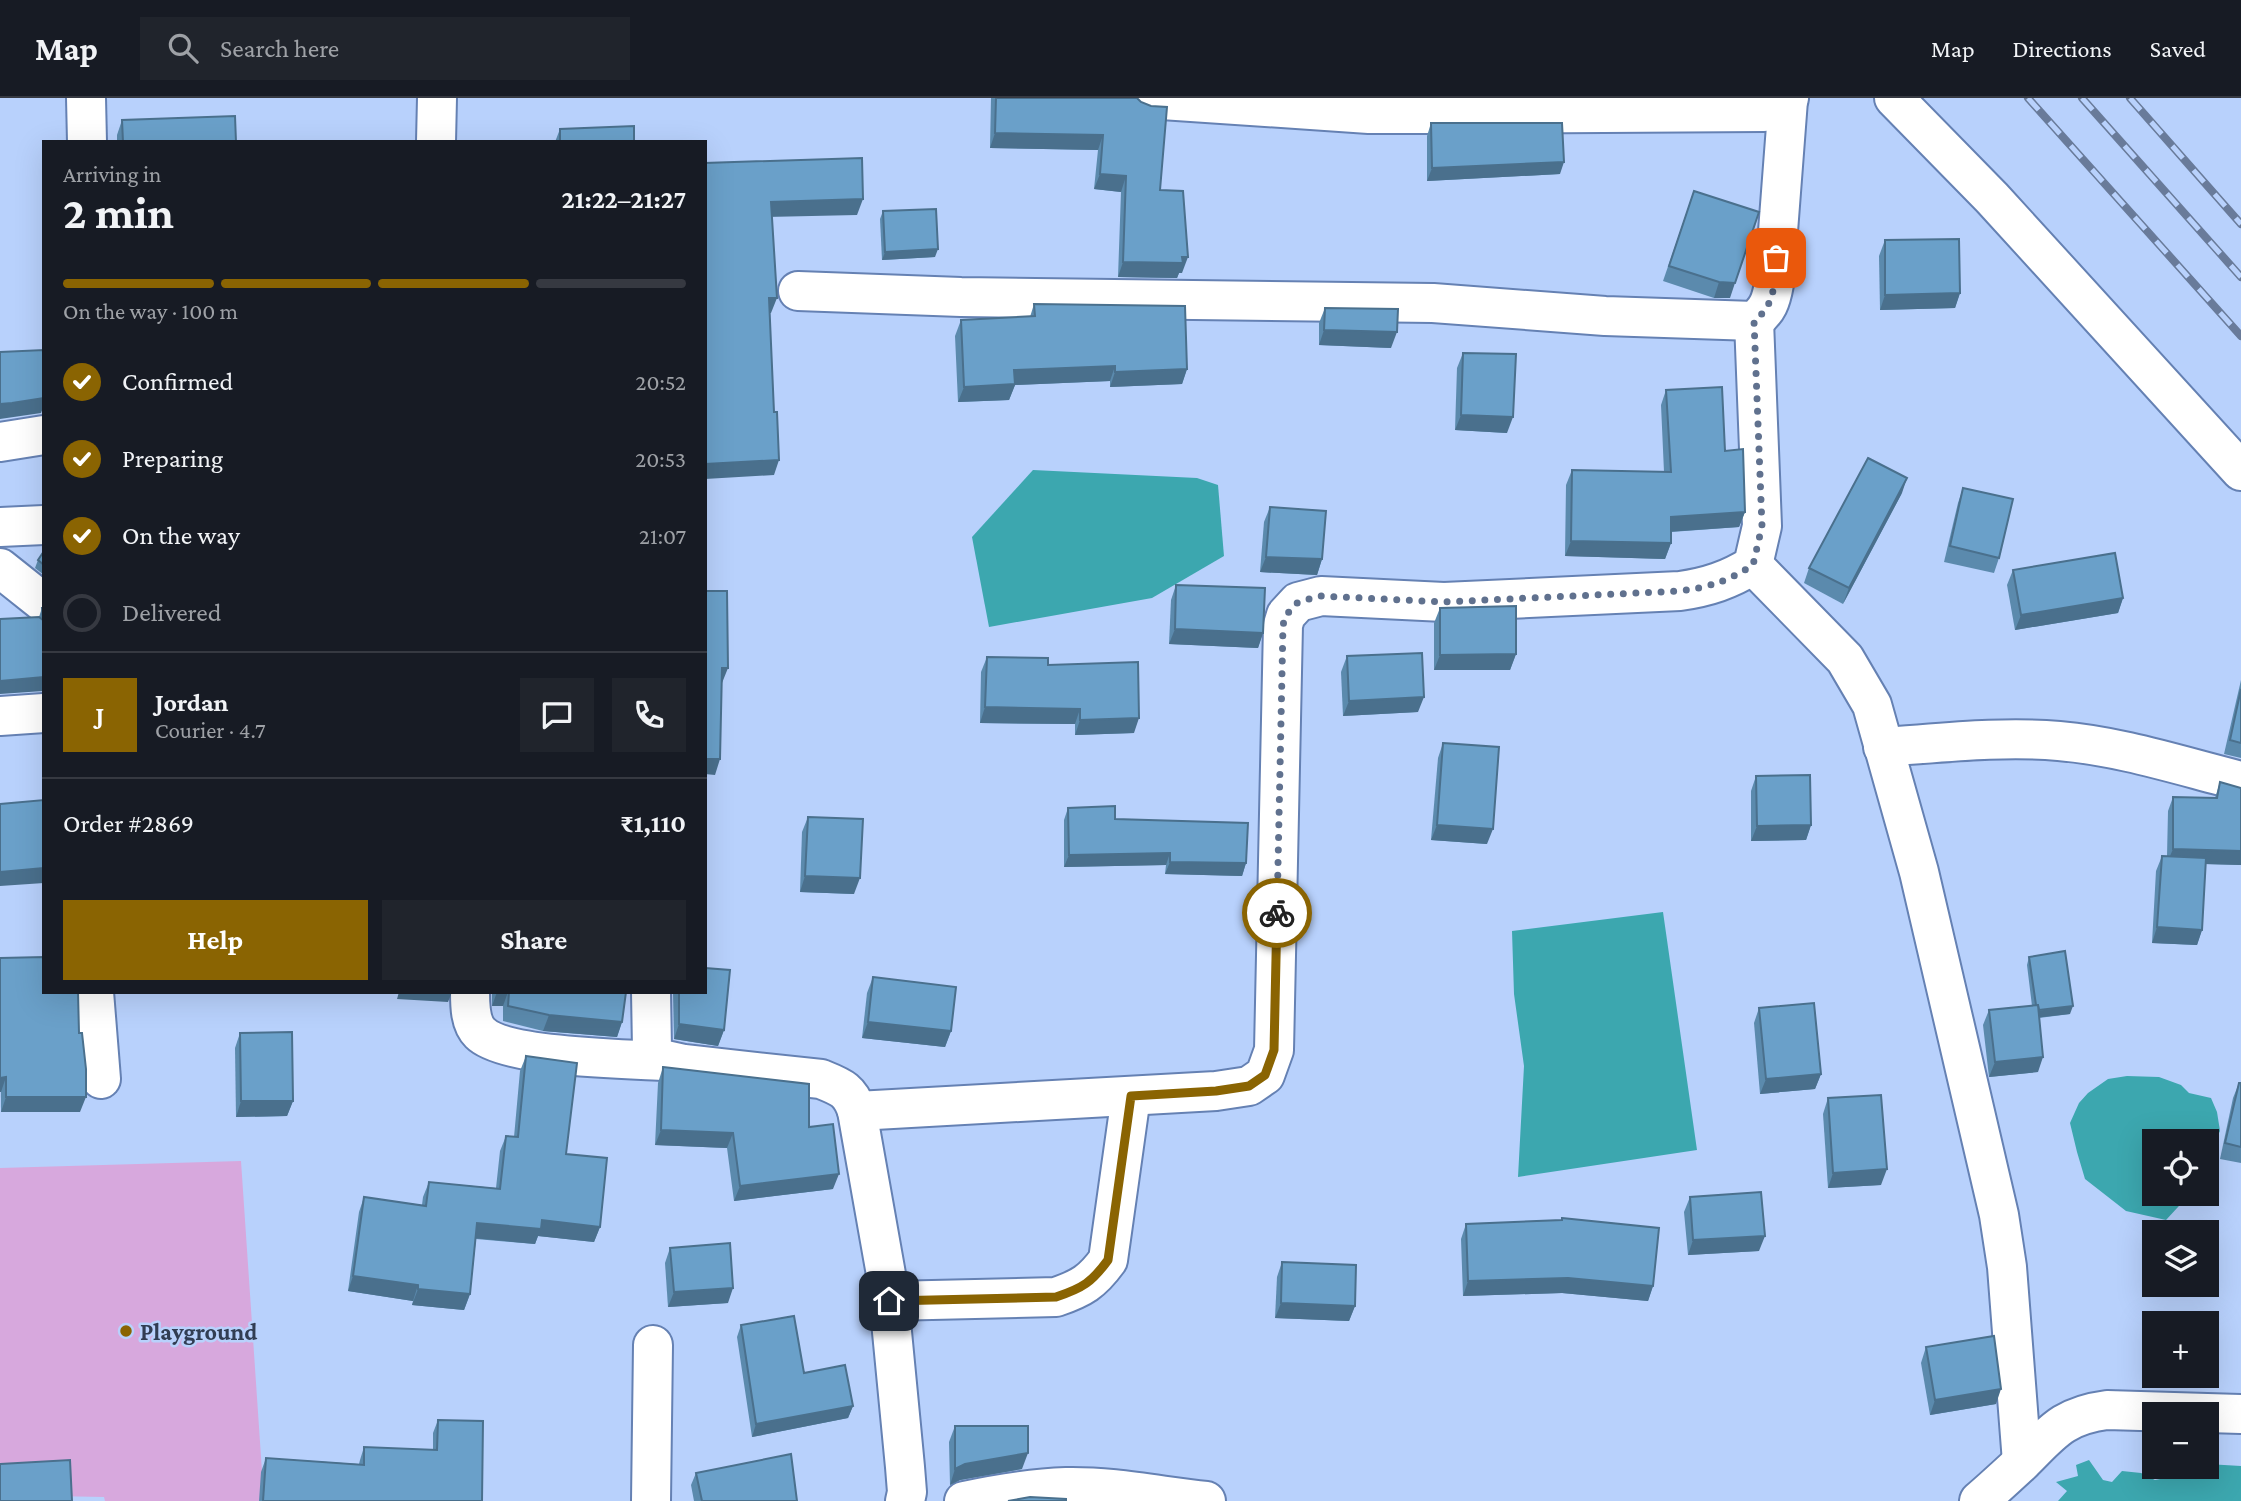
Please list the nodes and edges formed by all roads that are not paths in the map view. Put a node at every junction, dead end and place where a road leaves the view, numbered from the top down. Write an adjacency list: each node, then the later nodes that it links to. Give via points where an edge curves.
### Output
1 (86, 98): 6 (street)
2 (437, 98): 7 (street)
3 (1894, 98): 12 (street, via 1992,198)
4 (1147, 99): 5 (street, via 1407,114 1764,112)
5 (1789, 99): 9 (street, via 1774,284 1771,303)
6 (87, 140)
7 (436, 140)
8 (798, 291): 9 (street, via 1433,303)
9 (1754, 321): 15 (street, via 1762,526)
10 (42, 435): 11 (street)
11 (0, 442)
12 (2241, 471)
13 (42, 525): 14 (street)
14 (0, 527)
15 (1753, 565): 20 (street, via 1845,659 1872,705); 27 (street, via 1708,587 1680,591 1444,602 1321,596 1298,602 1283,625 1274,1050 1265,1075 1249,1086)
16 (0, 568): 17 (street)
17 (42, 601)
18 (42, 713): 19 (street)
19 (0, 716)
20 (1883, 747): 21 (street, via 1989,739 2060,741 2099,746); 32 (street, via 1919,873 1999,1214)
21 (2241, 781)
22 (94, 994): 26 (street)
23 (470, 994): 25 (street, via 475,1027 503,1045 586,1057)
24 (651, 994): 25 (street, via 652,1049 657,1058)
25 (666, 1061): 28 (street, via 821,1079 842,1088)
26 (101, 1079)
27 (1131, 1096): 28 (street); 29 (street, via 1108,1260 1094,1278 1056,1297)
28 (857, 1111): 29 (street)
29 (889, 1301): 34 (street)
30 (653, 1345): 33 (street)
31 (2241, 1414): 32 (street, via 2087,1413 2062,1424)
32 (2022, 1462): 37 (street)
33 (651, 1501)
34 (905, 1501)
35 (964, 1501): 36 (street, via 1066,1487)
36 (1199, 1501)
37 (1979, 1501)

